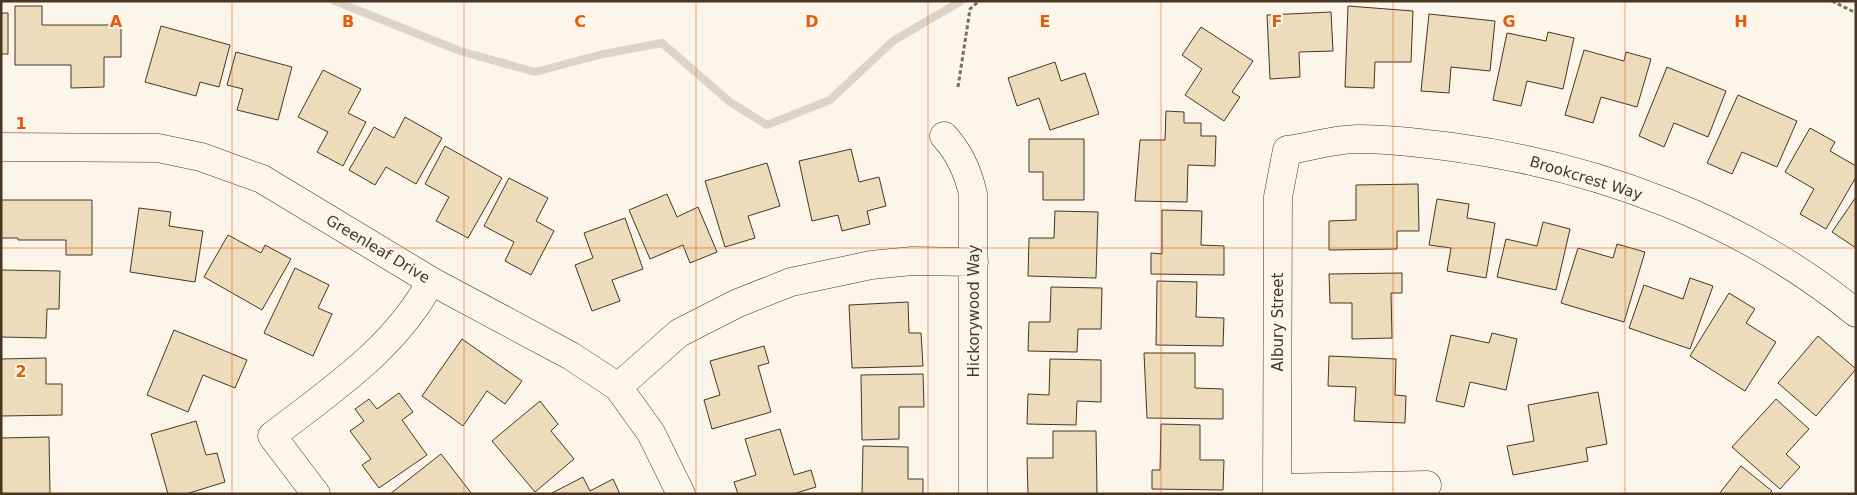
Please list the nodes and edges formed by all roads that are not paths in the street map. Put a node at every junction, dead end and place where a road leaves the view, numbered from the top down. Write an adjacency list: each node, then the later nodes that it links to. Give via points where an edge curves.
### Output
1 (944, 136): 4 (street, Hickorywood Way, via 960,157 973,194)
2 (1, 148): 5 (street, Greenleaf Drive, via 158,148 201,156 262,179)
3 (1288, 150): 6 (street, Brookcrest Way, via 1357,139 1416,142 1503,154 1560,167 1616,184 1698,217 1792,269); 9 (street, Albury Street, via 1278,197)
4 (974, 262): 7 (street, via 871,264 791,282 738,303 679,333); 12 (street, Hickorywood Way)
5 (431, 281): 7 (street, Greenleaf Drive, via 571,356); 10 (street, via 395,334 364,365 272,436)
6 (1856, 313)
7 (618, 387): 11 (street, Greenleaf Drive, via 651,433)
8 (1427, 485): 9 (street)
9 (1277, 491)
10 (316, 494)
11 (681, 494)
12 (973, 494)

